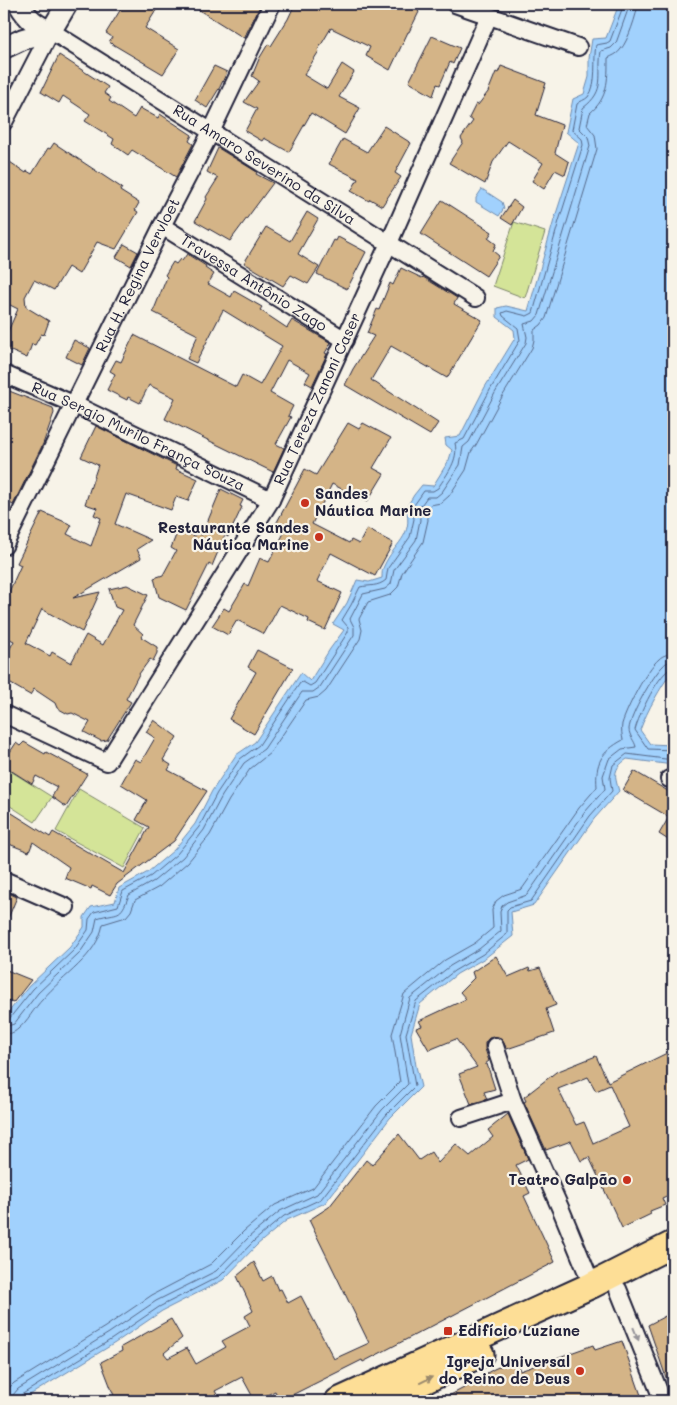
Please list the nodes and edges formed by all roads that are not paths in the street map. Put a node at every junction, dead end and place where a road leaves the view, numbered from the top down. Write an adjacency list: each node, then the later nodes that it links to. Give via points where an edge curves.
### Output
1 (19, 4): 6 (street, via 31,21)
2 (68, 4): 6 (street)
3 (272, 4): 10 (street, Rua H. Regina Vervloet)
4 (455, 4): 5 (street)
5 (489, 16): 7 (street); 12 (street, Rua Tereza Zanoni Caser)
6 (51, 31): 8 (street); 9 (street); 10 (street, Rua Amaro Severino da Silva)
7 (578, 47)
8 (4, 48)
9 (4, 122)
10 (212, 132): 11 (street, Rua H. Regina Vervloet); 12 (street, Rua Amaro Severino da Silva)
11 (162, 226): 14 (street, Travessa Antônio Zago); 16 (street, Rua H. Regina Vervloet)
12 (389, 244): 13 (street, Rua Amaro Severino da Silva); 14 (street, Rua Tereza Zanoni Caser)
13 (476, 298)
14 (345, 340): 17 (street, Rua Tereza Zanoni Caser)
15 (4, 374): 16 (street, Rua Sergio Murilo França Souza)
16 (73, 404): 17 (street, Rua Sergio Murilo França Souza); 18 (street, Rua H. Regina Vervloet)
17 (271, 500): 19 (street, Rua Tereza Zanoni Caser, via 107,762)
18 (4, 546)
19 (4, 714)
20 (4, 880): 21 (street)
21 (66, 907)
22 (495, 1046): 23 (street)
23 (513, 1100): 24 (street); 27 (street)
24 (462, 1118)
25 (673, 1244): 27 (main road)
26 (673, 1261): 28 (main road)
27 (592, 1285): 29 (main road)
28 (618, 1289): 30 (main road, one-way to 28); 31 (street, one-way to 31)
29 (338, 1401)
30 (382, 1401)
31 (663, 1401)

